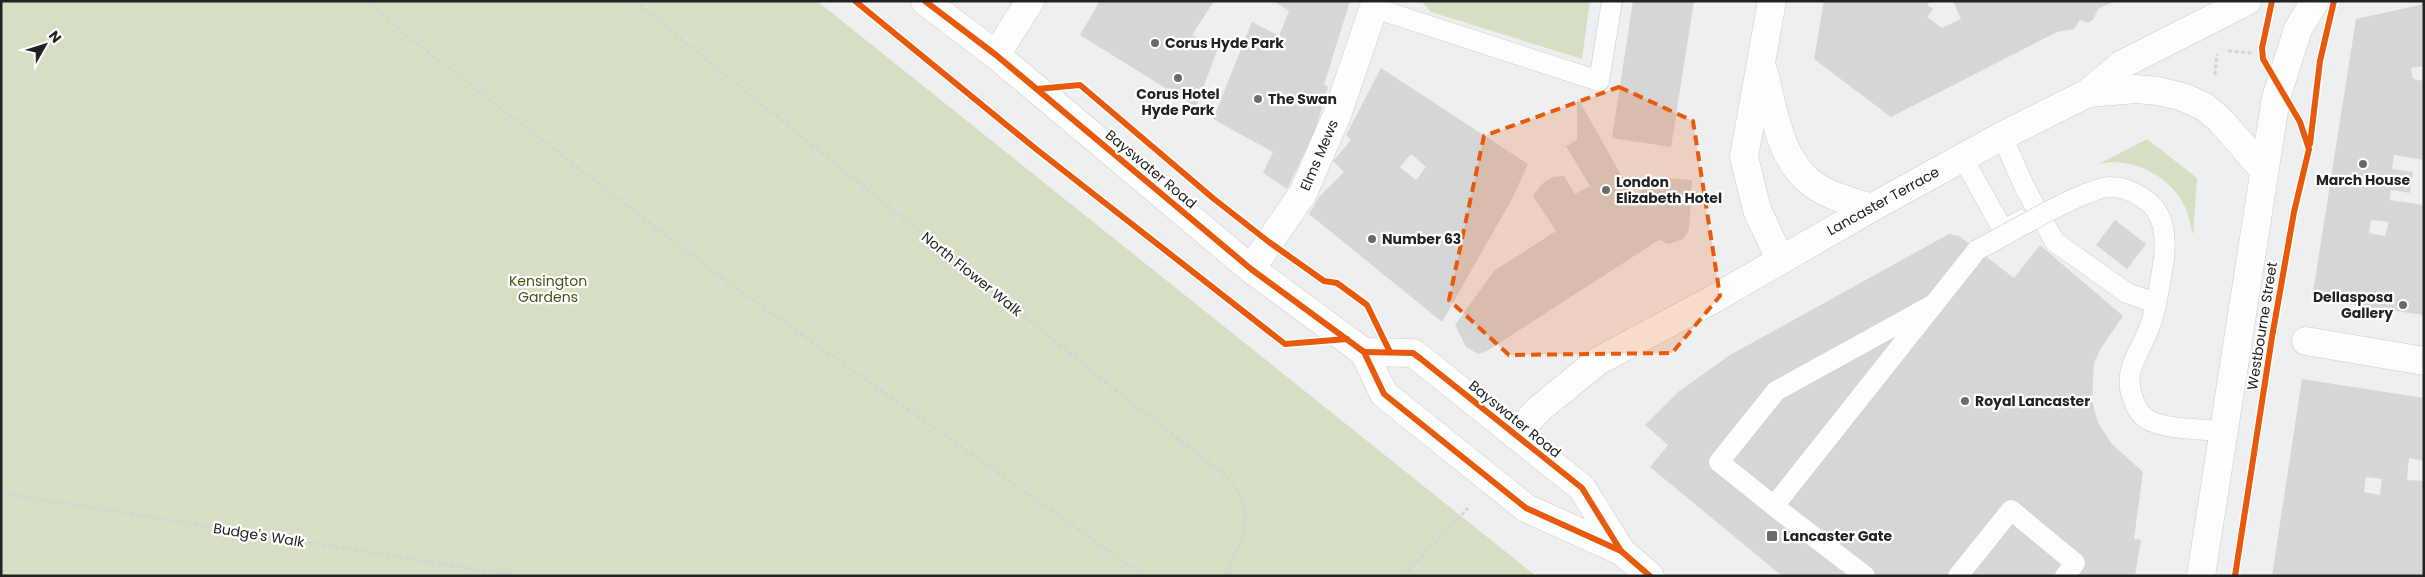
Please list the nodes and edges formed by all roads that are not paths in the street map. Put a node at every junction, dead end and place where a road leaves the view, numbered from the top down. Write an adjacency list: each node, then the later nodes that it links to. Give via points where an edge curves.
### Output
1 (925, 1): 8 (main road, Bayswater Road)
2 (1030, 1): 8 (main road)
3 (1612, 1): 7 (lane, via 1598,81)
4 (1772, 1): 9 (main road)
5 (2247, 1): 10 (main road, via 2122,65)
6 (2315, 1): 13 (main road, Westbourne Street, via 2298,29 2288,56 2276,98)
7 (1375, 5): 17 (main road, Elms Mews, via 1337,115 1303,193)
8 (996, 55): 17 (main road, Bayswater Road)
9 (1762, 64): 14 (main road, via 1785,152 1810,182 1824,191); 16 (main road, via 1744,157 1757,210)
10 (2088, 93): 11 (main road, Lancaster Terrace); 13 (main road, Lancaster Terrace, via 2136,90 2183,97 2205,107 2220,120)
11 (2002, 136): 12 (main road, Lancaster Terrace); 15 (lane)
12 (1963, 158): 14 (main road, Lancaster Terrace); 15 (lane, via 2003,230)
13 (2264, 170): 23 (main road, Westbourne Street)
14 (1871, 208): 16 (main road, Lancaster Terrace)
15 (2039, 212): 18 (lane, via 2055,242 2127,293)
16 (1780, 259): 24 (main road, Lancaster Terrace, via 1598,361 1539,409)
17 (1251, 269): 21 (main road, Bayswater Road)
18 (2156, 303): 19 (lane, bridge, via 2166,237 2161,219 2152,204 2132,190 2110,186 2088,193 1977,250); 23 (lane, via 2152,322 2131,364 2128,380 2136,408 2147,419 2162,424)
19 (1934, 304): 25 (lane); 25 (lane, via 1776,391 1719,462)
20 (2306, 341): 22 (main road)
21 (1364, 352): 24 (main road, Bayswater Road, via 1413,353); 26 (main road, Bayswater Road, via 1384,394 1526,508)
22 (2424, 361)
23 (2223, 432): 31 (main road, Westbourne Street)
24 (1515, 435): 26 (main road, Bayswater Road, via 1582,488)
25 (1774, 506): 28 (lane)
26 (1621, 551): 27 (main road, Bayswater Road)
27 (1650, 576)
28 (1865, 576)
29 (1958, 576): 30 (lane, via 2011,510 2075,563)
30 (2065, 576)
31 (2201, 576)

